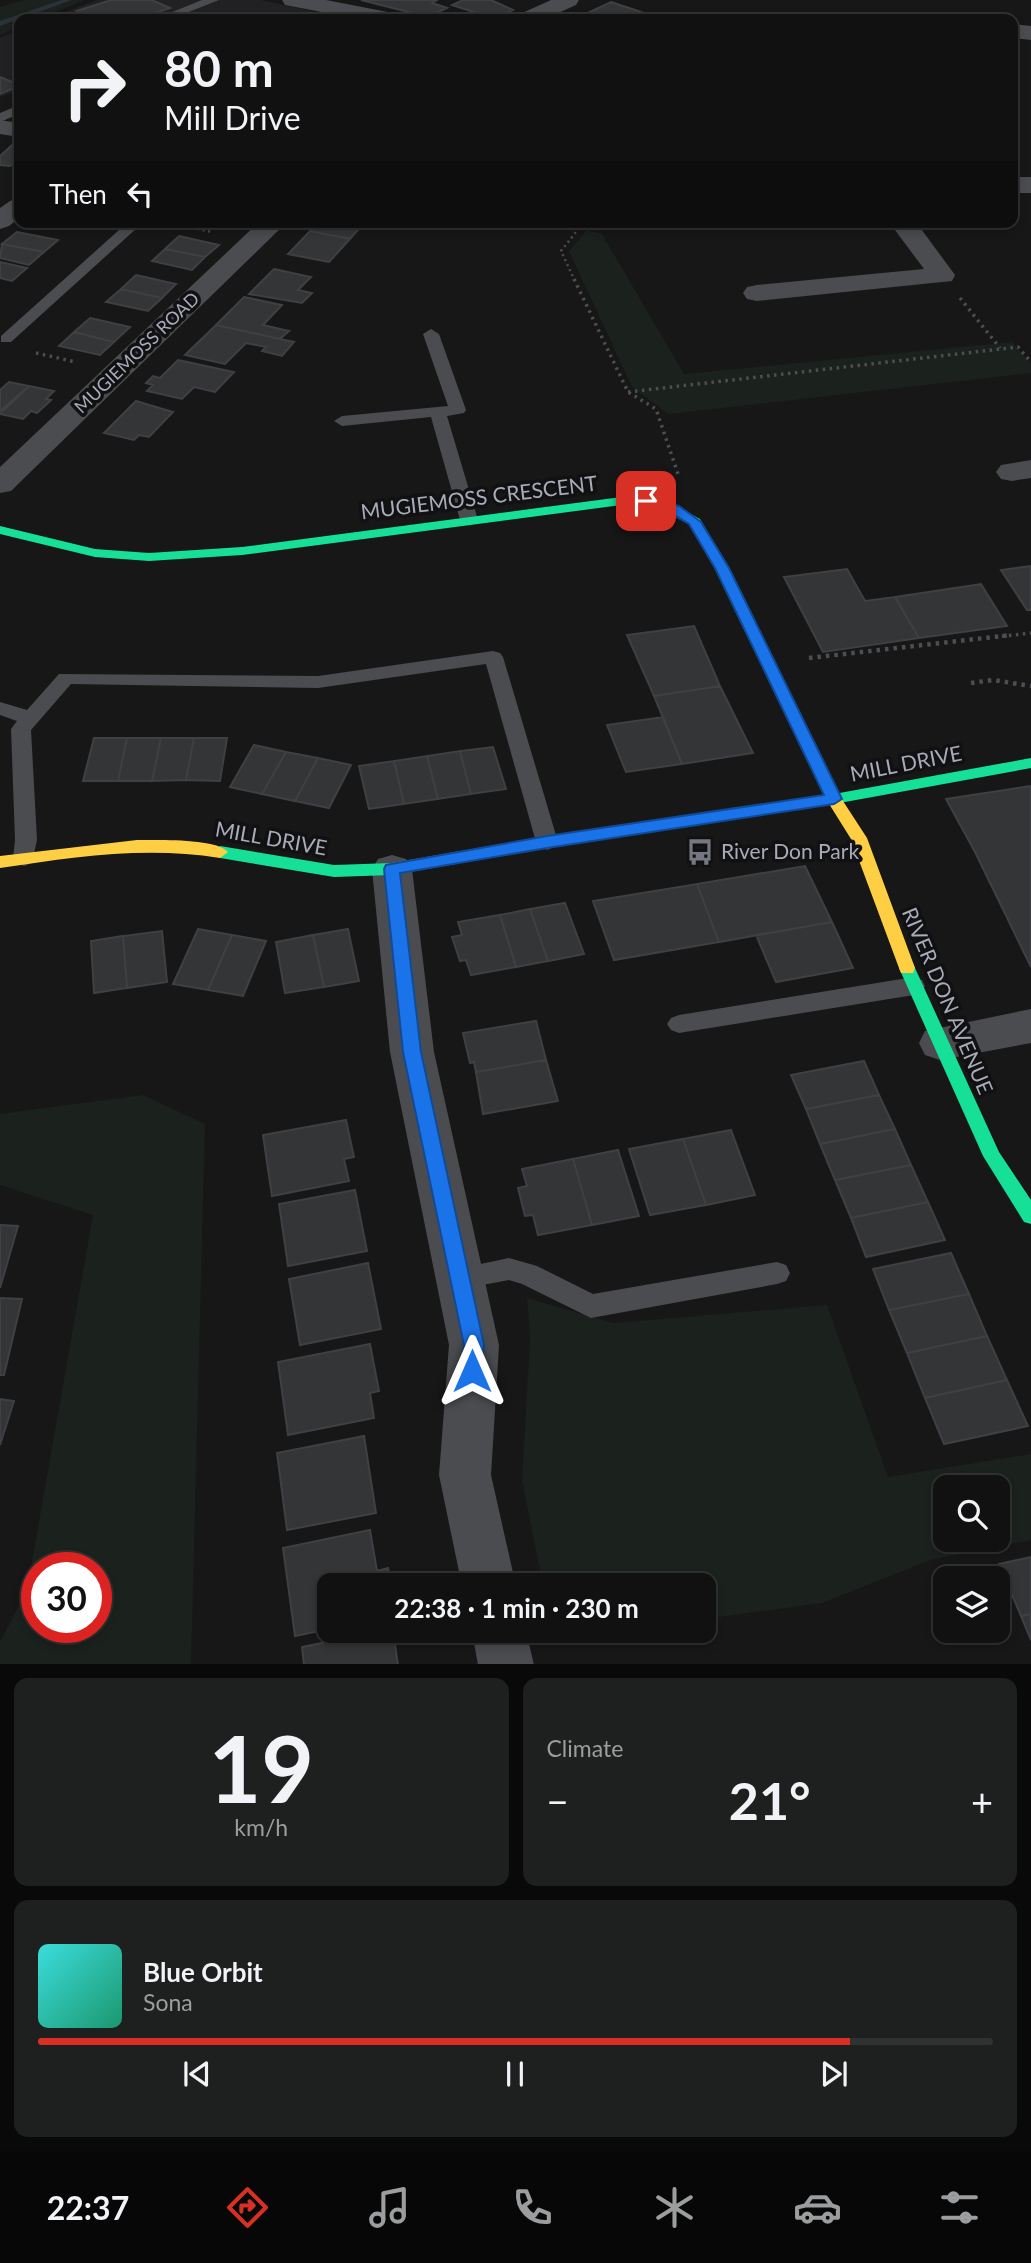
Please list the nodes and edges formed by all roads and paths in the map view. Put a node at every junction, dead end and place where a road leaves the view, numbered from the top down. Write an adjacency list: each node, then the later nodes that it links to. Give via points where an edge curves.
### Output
1 (213, 0): 4 (lane)
2 (293, 0): 5 (street)
3 (560, 1): 6 (street)
4 (175, 14)
5 (345, 14)
6 (537, 14)
7 (130, 228): 14 (lane)
8 (268, 228): 19 (street, MUGIEMOSS ROAD)
9 (579, 228): 20 (path, via 561,251)
10 (907, 228): 11 (street)
11 (942, 275): 12 (street); 17 (path)
12 (757, 293)
13 (0, 322): 14 (lane)
14 (20, 326): 16 (lane)
15 (431, 334): 21 (lane, via 458,410)
16 (6, 339): 19 (path, via 9,347)
17 (1001, 349): 18 (path, via 1018,347); 20 (path)
18 (1031, 362)
19 (117, 371): 24 (street, MUGIEMOSS ROAD)
20 (628, 392): 27 (path, via 656,410)
21 (438, 412): 22 (lane); 26 (lane)
22 (342, 421)
23 (0, 441): 24 (street)
24 (35, 450): 25 (street, MUGIEMOSS ROAD)
25 (0, 484)
26 (469, 520): 27 (street, MUGIEMOSS CRESCENT, via 629,500 662,505); 28 (street, MUGIEMOSS CRESCENT, via 242,551 149,557 95,553)
27 (695, 522): 30 (street)
28 (0, 530)
29 (1031, 634): 30 (path)
30 (768, 663): 36 (street)
31 (971, 683): 32 (path, via 993,680)
32 (1031, 686)
33 (0, 708): 34 (lane)
34 (30, 718): 37 (lane, via 66,678 318,682 493,657); 38 (lane, via 21,729)
35 (1031, 763): 36 (street, MILL DRIVE)
36 (834, 799): 37 (street, MILL DRIVE); 41 (street, RIVER DON AVENUE, via 859,838)
37 (547, 842): 40 (street, MILL DRIVE)
38 (24, 858): 39 (street, MILL DRIVE); 40 (street, MILL DRIVE, via 131,845 183,845 323,870)
39 (0, 862)
40 (392, 869): 47 (street, via 412,1052)
41 (914, 986): 42 (lane); 44 (street, RIVER DON AVENUE)
42 (679, 1024)
43 (1031, 1026): 44 (street)
44 (940, 1043): 45 (street, RIVER DON AVENUE, via 992,1156)
45 (1031, 1216)
46 (777, 1273): 47 (lane, via 591,1306 509,1269)
47 (461, 1278): 48 (street, via 474,1345 465,1475)
48 (486, 1573)
49 (502, 1643): 50 (street)
50 (506, 1664)

